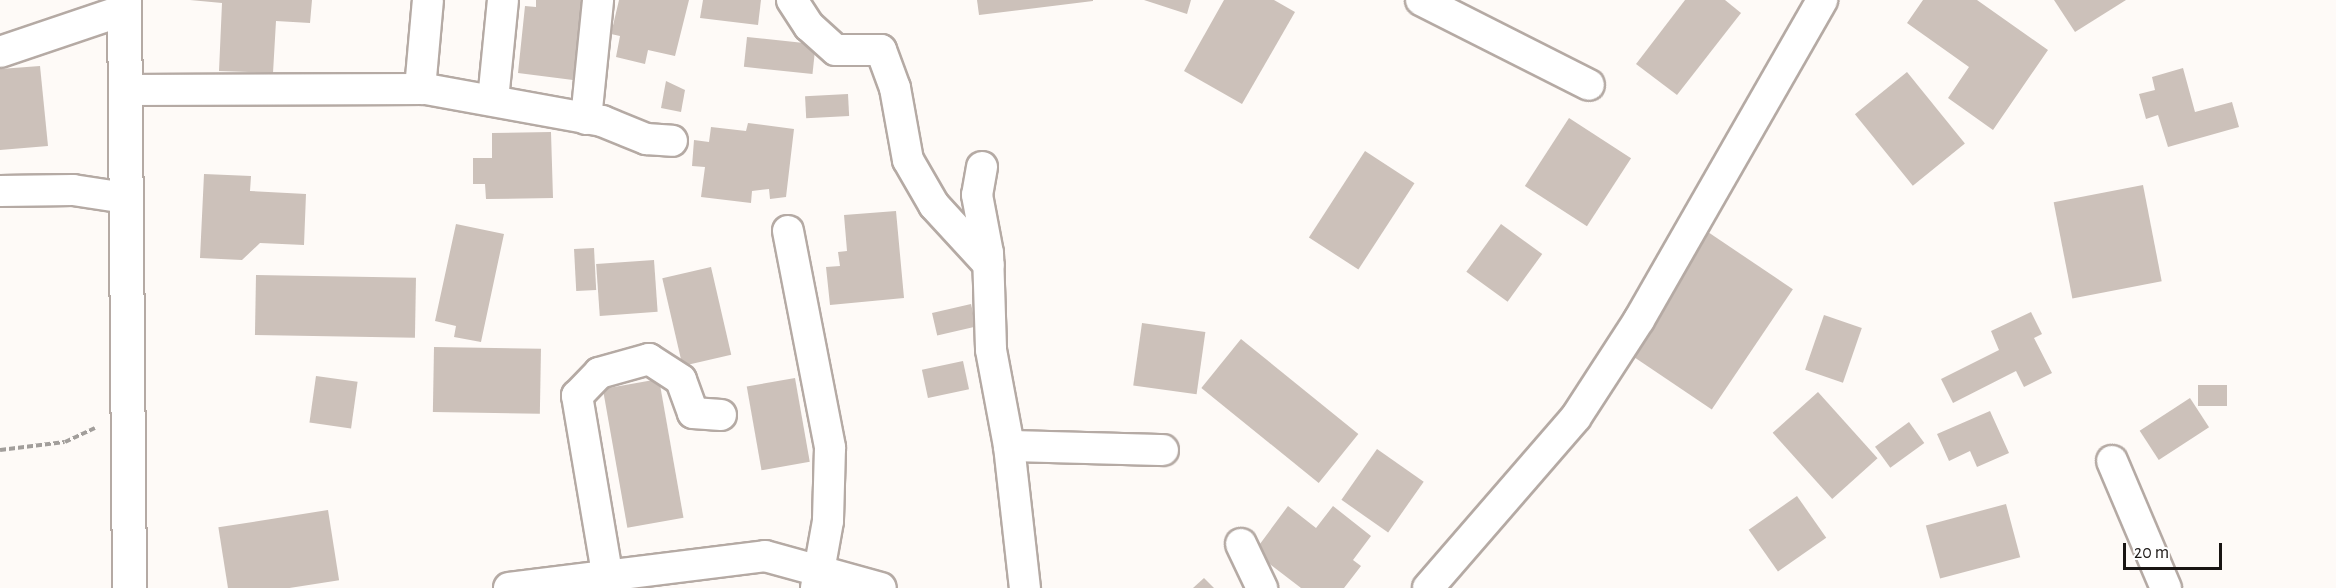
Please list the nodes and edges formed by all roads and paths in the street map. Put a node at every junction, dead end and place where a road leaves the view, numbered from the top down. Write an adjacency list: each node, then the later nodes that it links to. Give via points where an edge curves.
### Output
1 (428, 0): 10 (street)
2 (503, 0): 12 (street)
3 (598, 0): 13 (street)
4 (792, 0): 19 (street, via 809,26 836,50 881,50 895,88 908,160 934,205)
5 (1421, 0): 9 (street)
6 (1822, 0): 34 (street, via 1639,320 1576,417)
7 (124, 5): 8 (street); 11 (main road)
8 (0, 52)
9 (1589, 85)
10 (420, 89): 11 (street); 12 (street)
11 (124, 90): 17 (main road)
12 (493, 100): 13 (street)
13 (586, 118): 14 (street)
14 (672, 141)
15 (982, 166): 19 (street, via 977,195)
16 (0, 191): 17 (street, via 73,190)
17 (125, 198): 21 (main road)
18 (788, 231): 28 (street, via 830,448 828,521)
19 (989, 266): 22 (street, via 992,350)
20 (722, 415): 27 (street, via 693,414 681,380 649,359 599,373 577,396)
21 (127, 419): 23 (path, via 65,442); 29 (main road)
22 (1009, 446): 24 (street); 32 (street)
23 (0, 450)
24 (1163, 450)
25 (2112, 461): 35 (street)
26 (1241, 544): 33 (street)
27 (607, 573): 28 (street, via 765,556); 30 (street)
28 (816, 579): 31 (street)
29 (129, 588)
30 (509, 588)
31 (881, 588)
32 (1025, 588)
33 (1262, 588)
34 (1428, 588)
35 (2166, 588)

